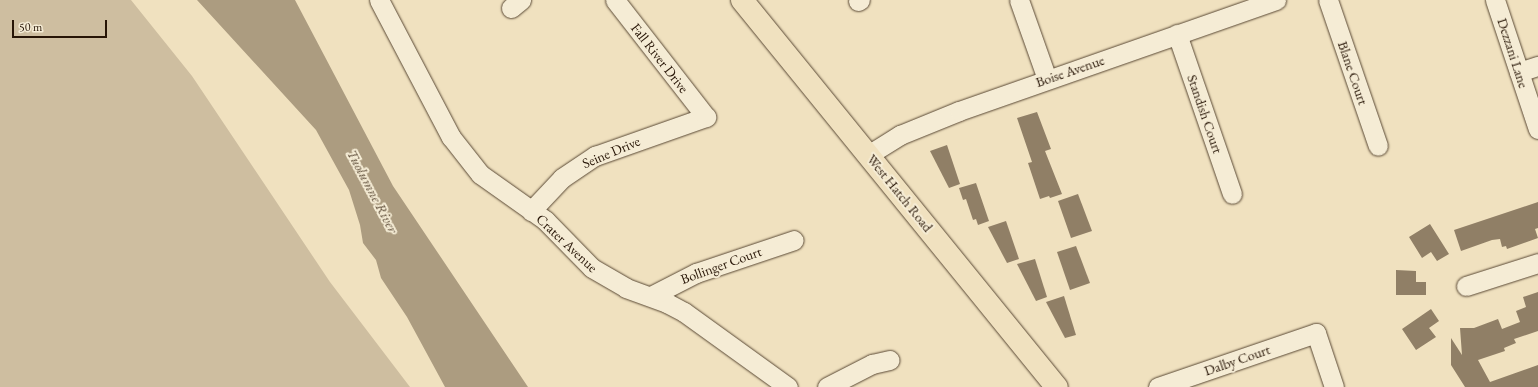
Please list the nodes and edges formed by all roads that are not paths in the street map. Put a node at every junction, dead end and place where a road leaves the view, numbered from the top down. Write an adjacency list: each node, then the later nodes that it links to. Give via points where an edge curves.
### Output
1 (379, 0): 17 (street, Crater Avenue, via 451,137 480,174)
2 (615, 0): 12 (street, Fall River Drive)
3 (742, 0): 15 (main road, West Hatch Road)
4 (1019, 0): 11 (street)
5 (1276, 0): 8 (street, Boise Avenue)
6 (1328, 0): 14 (street, Blane Court)
7 (1495, 0): 10 (street, Dezzani Lane)
8 (1177, 34): 11 (street, Boise Avenue); 16 (street, Standish Court)
9 (1538, 66): 10 (street)
10 (1519, 72): 13 (street, Dezzani Lane)
11 (1046, 79): 15 (street, Boise Avenue, via 928,123 900,135)
12 (706, 117): 17 (street, Seine Drive, via 595,156 562,178)
13 (1538, 129)
14 (1378, 146)
15 (868, 155): 25 (main road, West Hatch Road)
16 (1232, 194)
17 (532, 211): 21 (street, Crater Avenue, via 545,220 592,268 626,288)
18 (794, 240): 21 (street, Bollinger Court, via 696,272)
19 (1538, 263): 20 (street)
20 (1466, 286)
21 (651, 296): 23 (street, Crater Avenue, via 684,312)
22 (890, 360): 24 (street, via 872,364)
23 (788, 387)
24 (827, 387)
25 (1057, 387)
26 (1158, 387): 27 (street, Dalby Court, via 1316,333)
27 (1334, 387)

